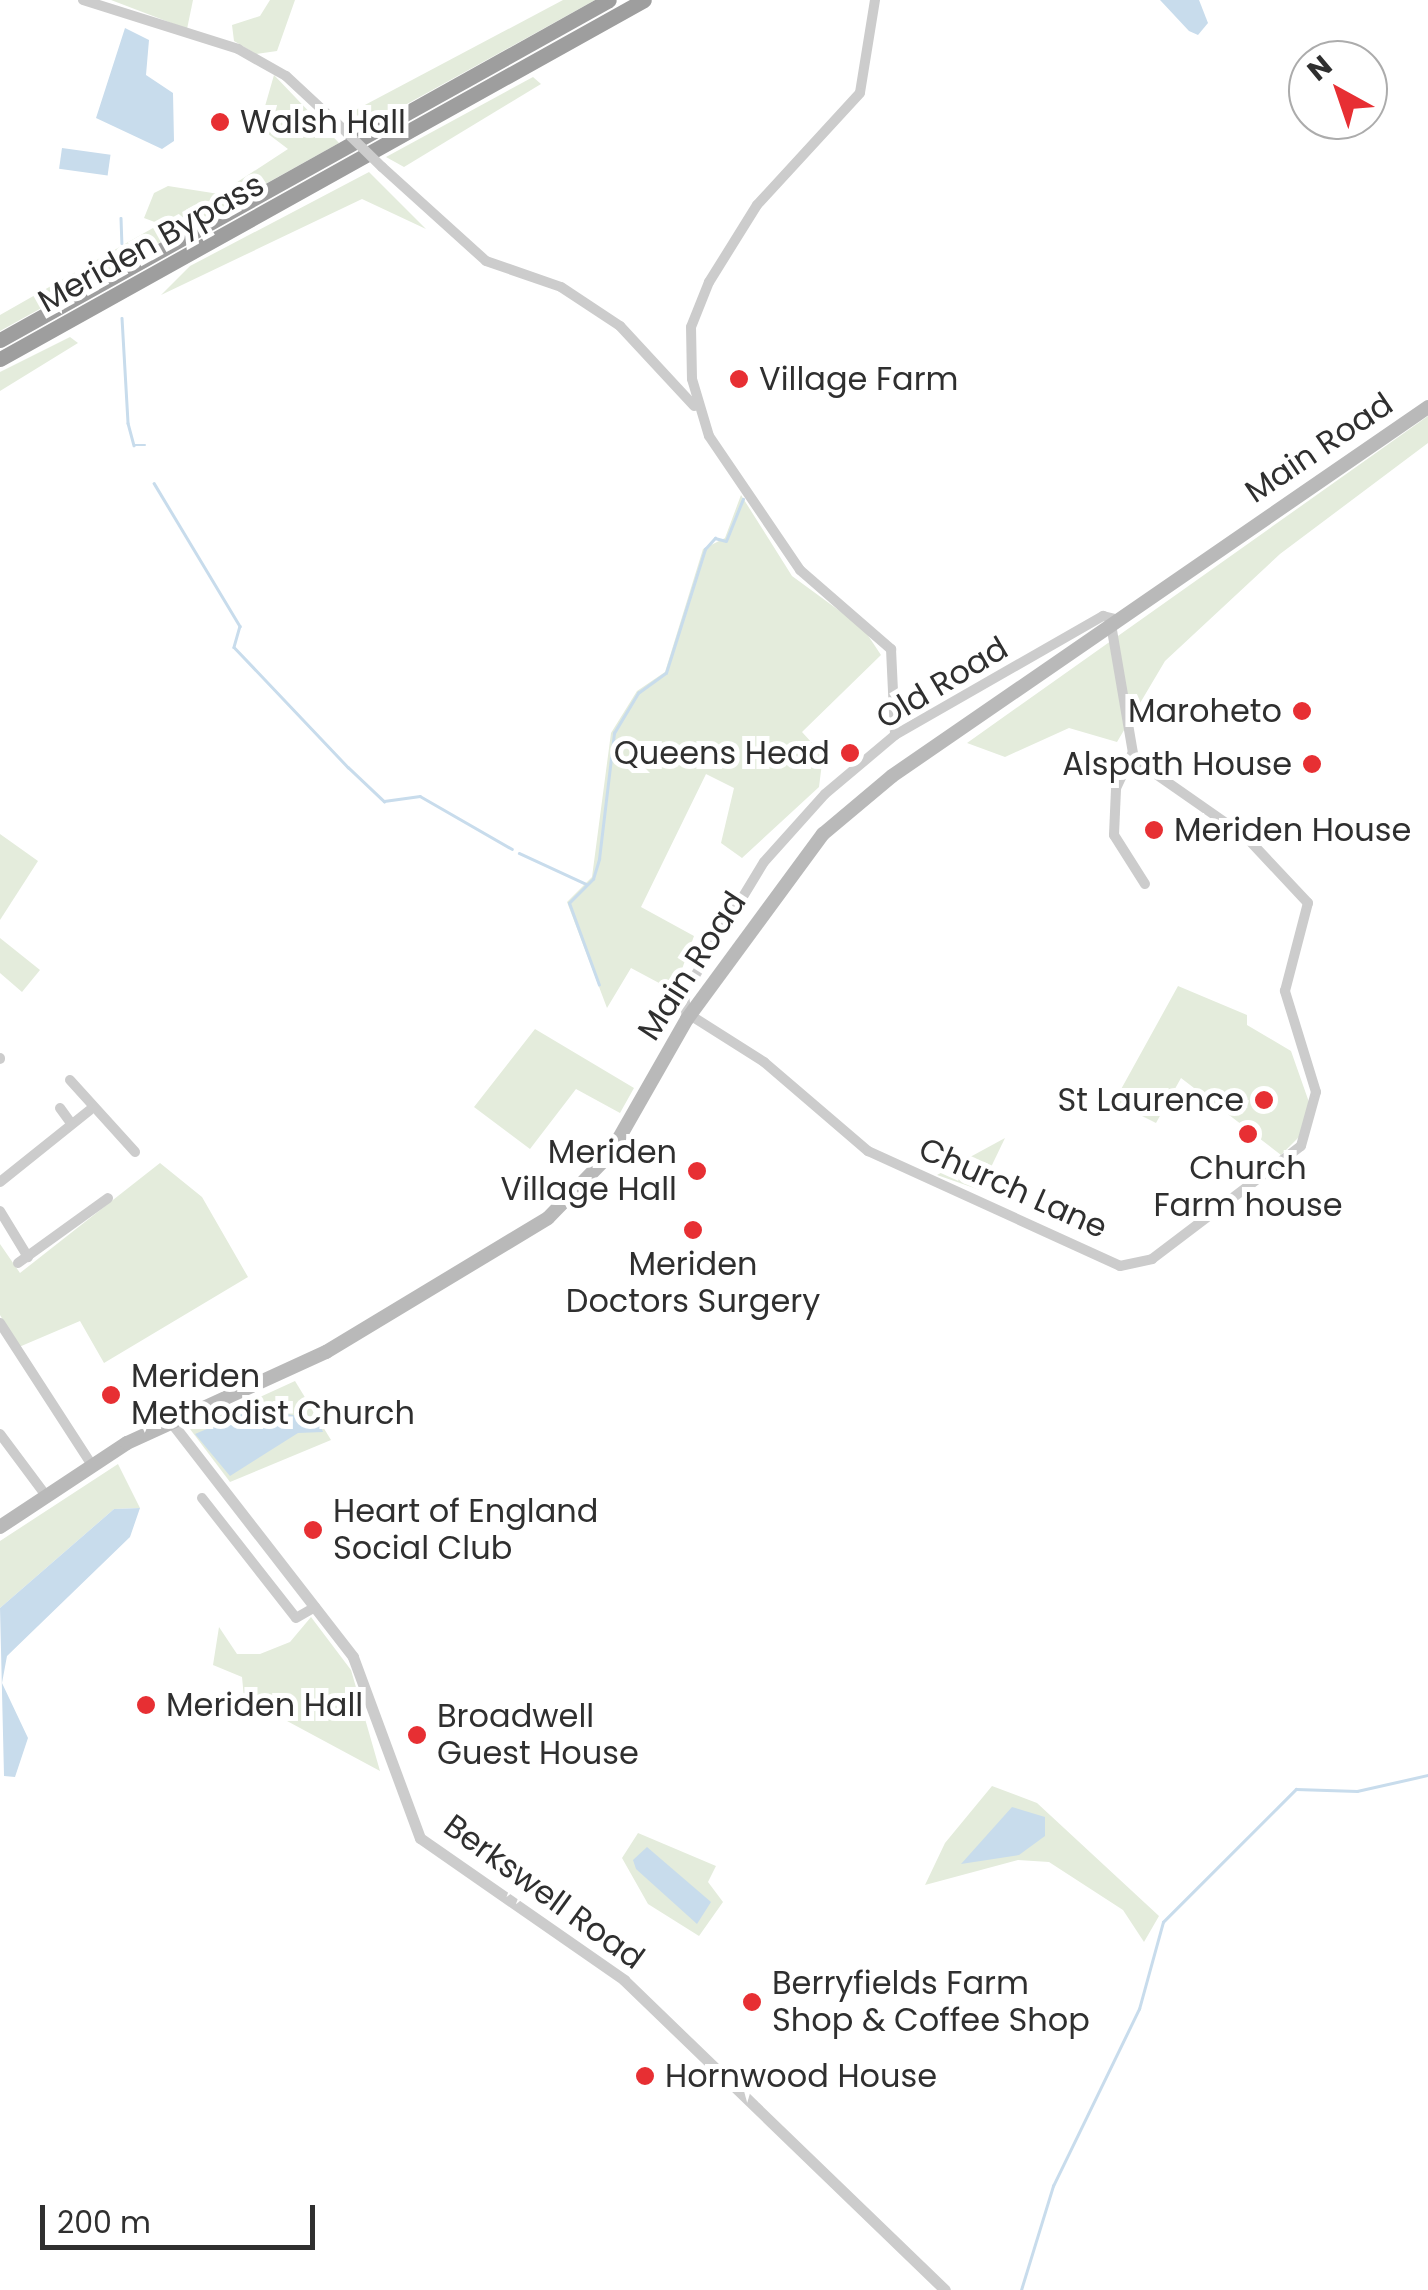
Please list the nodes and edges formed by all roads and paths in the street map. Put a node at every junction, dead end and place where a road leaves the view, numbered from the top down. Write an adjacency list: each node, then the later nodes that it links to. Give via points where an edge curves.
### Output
1 (83, 0): 8 (street, bridge, via 238,49 286,76 454,239 593,306)
2 (609, 0): 5 (highway, Meriden Bypass)
3 (644, 0): 6 (highway, Meriden Bypass)
4 (875, 0): 7 (street, via 849,114 757,205 708,282 691,327)
5 (0, 340)
6 (0, 359)
7 (692, 379): 8 (street); 10 (street)
8 (677, 381): 10 (street)
9 (1428, 407): 11 (main road, Main Road)
10 (697, 411): 12 (street, via 800,570 891,649)
11 (1115, 623): 12 (street, Old Road, via 1103,616); 13 (street); 15 (main road, Main Road, via 823,834)
12 (896, 734): 15 (street, Old Road, via 764,862 684,994)
13 (1132, 754): 14 (street, via 1116,789 1114,835); 15 (street, Church Lane, via 1157,784 1246,837 1308,903 1285,991 1316,1092 1301,1146 1152,1259 1120,1266 868,1151 764,1062)
14 (1145, 884)
15 (688, 1017): 25 (main road, Main Road, via 610,1154 548,1218 326,1352)
16 (70, 1080): 18 (street)
17 (60, 1108): 19 (street)
18 (90, 1110): 19 (street); 20 (street)
19 (71, 1123): 21 (street)
20 (135, 1152)
21 (0, 1182)
22 (108, 1198): 23 (street, via 23,1260)
23 (0, 1211)
24 (0, 1323): 27 (street)
25 (171, 1422): 27 (main road, Main Road); 31 (street, Berkswell Road)
26 (0, 1434): 28 (street)
27 (92, 1466): 28 (main road, Main Road)
28 (47, 1497): 30 (main road, Main Road)
29 (202, 1498): 31 (street, via 296,1618)
30 (0, 1528)
31 (316, 1607): 32 (street, Berkswell Road, via 360,1672 420,1838 624,1980)
32 (945, 2290)

